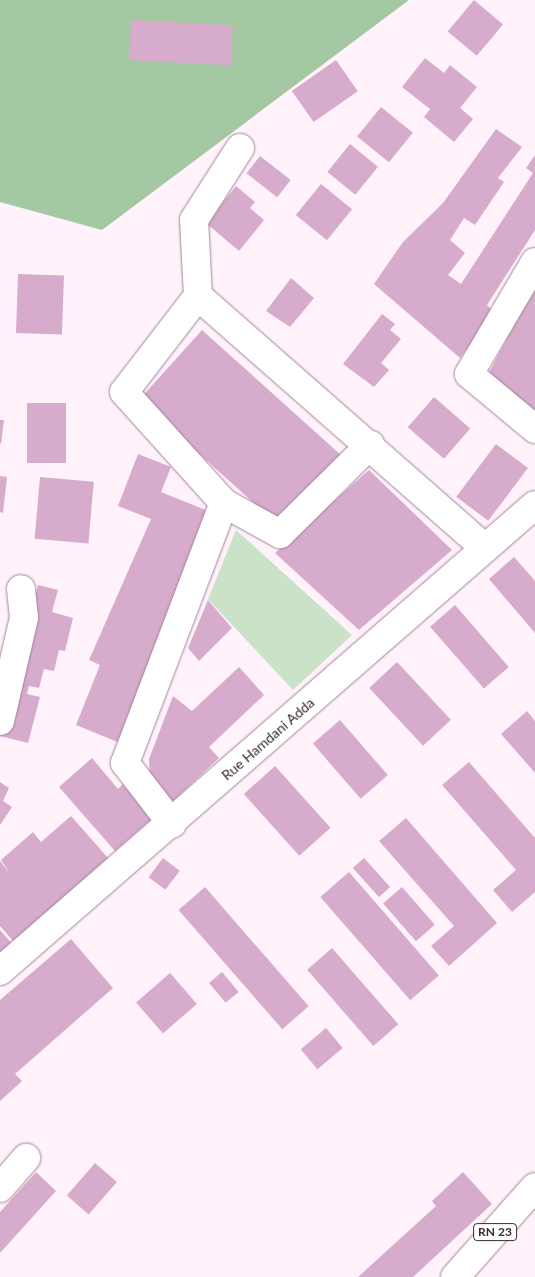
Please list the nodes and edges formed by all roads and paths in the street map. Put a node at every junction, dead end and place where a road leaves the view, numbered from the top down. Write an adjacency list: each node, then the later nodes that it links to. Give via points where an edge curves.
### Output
1 (240, 148): 3 (street, via 194,220)
2 (535, 262): 4 (street, via 469,374)
3 (198, 296): 5 (street); 6 (street, via 124,392)
4 (535, 429)
5 (370, 445): 6 (street, via 280,534); 8 (street)
6 (224, 503): 11 (street, via 125,763)
7 (535, 505): 8 (street, Rue Hamdani Adda)
8 (485, 548): 11 (street, Rue Hamdani Adda)
9 (21, 589): 10 (street, via 24,618)
10 (0, 720)
11 (172, 824): 12 (street, Rue Hamdani Adda)
12 (0, 971)
13 (26, 1158): 14 (street)
14 (0, 1188)
15 (532, 1193): 16 (street, RN 23)
16 (455, 1277)

